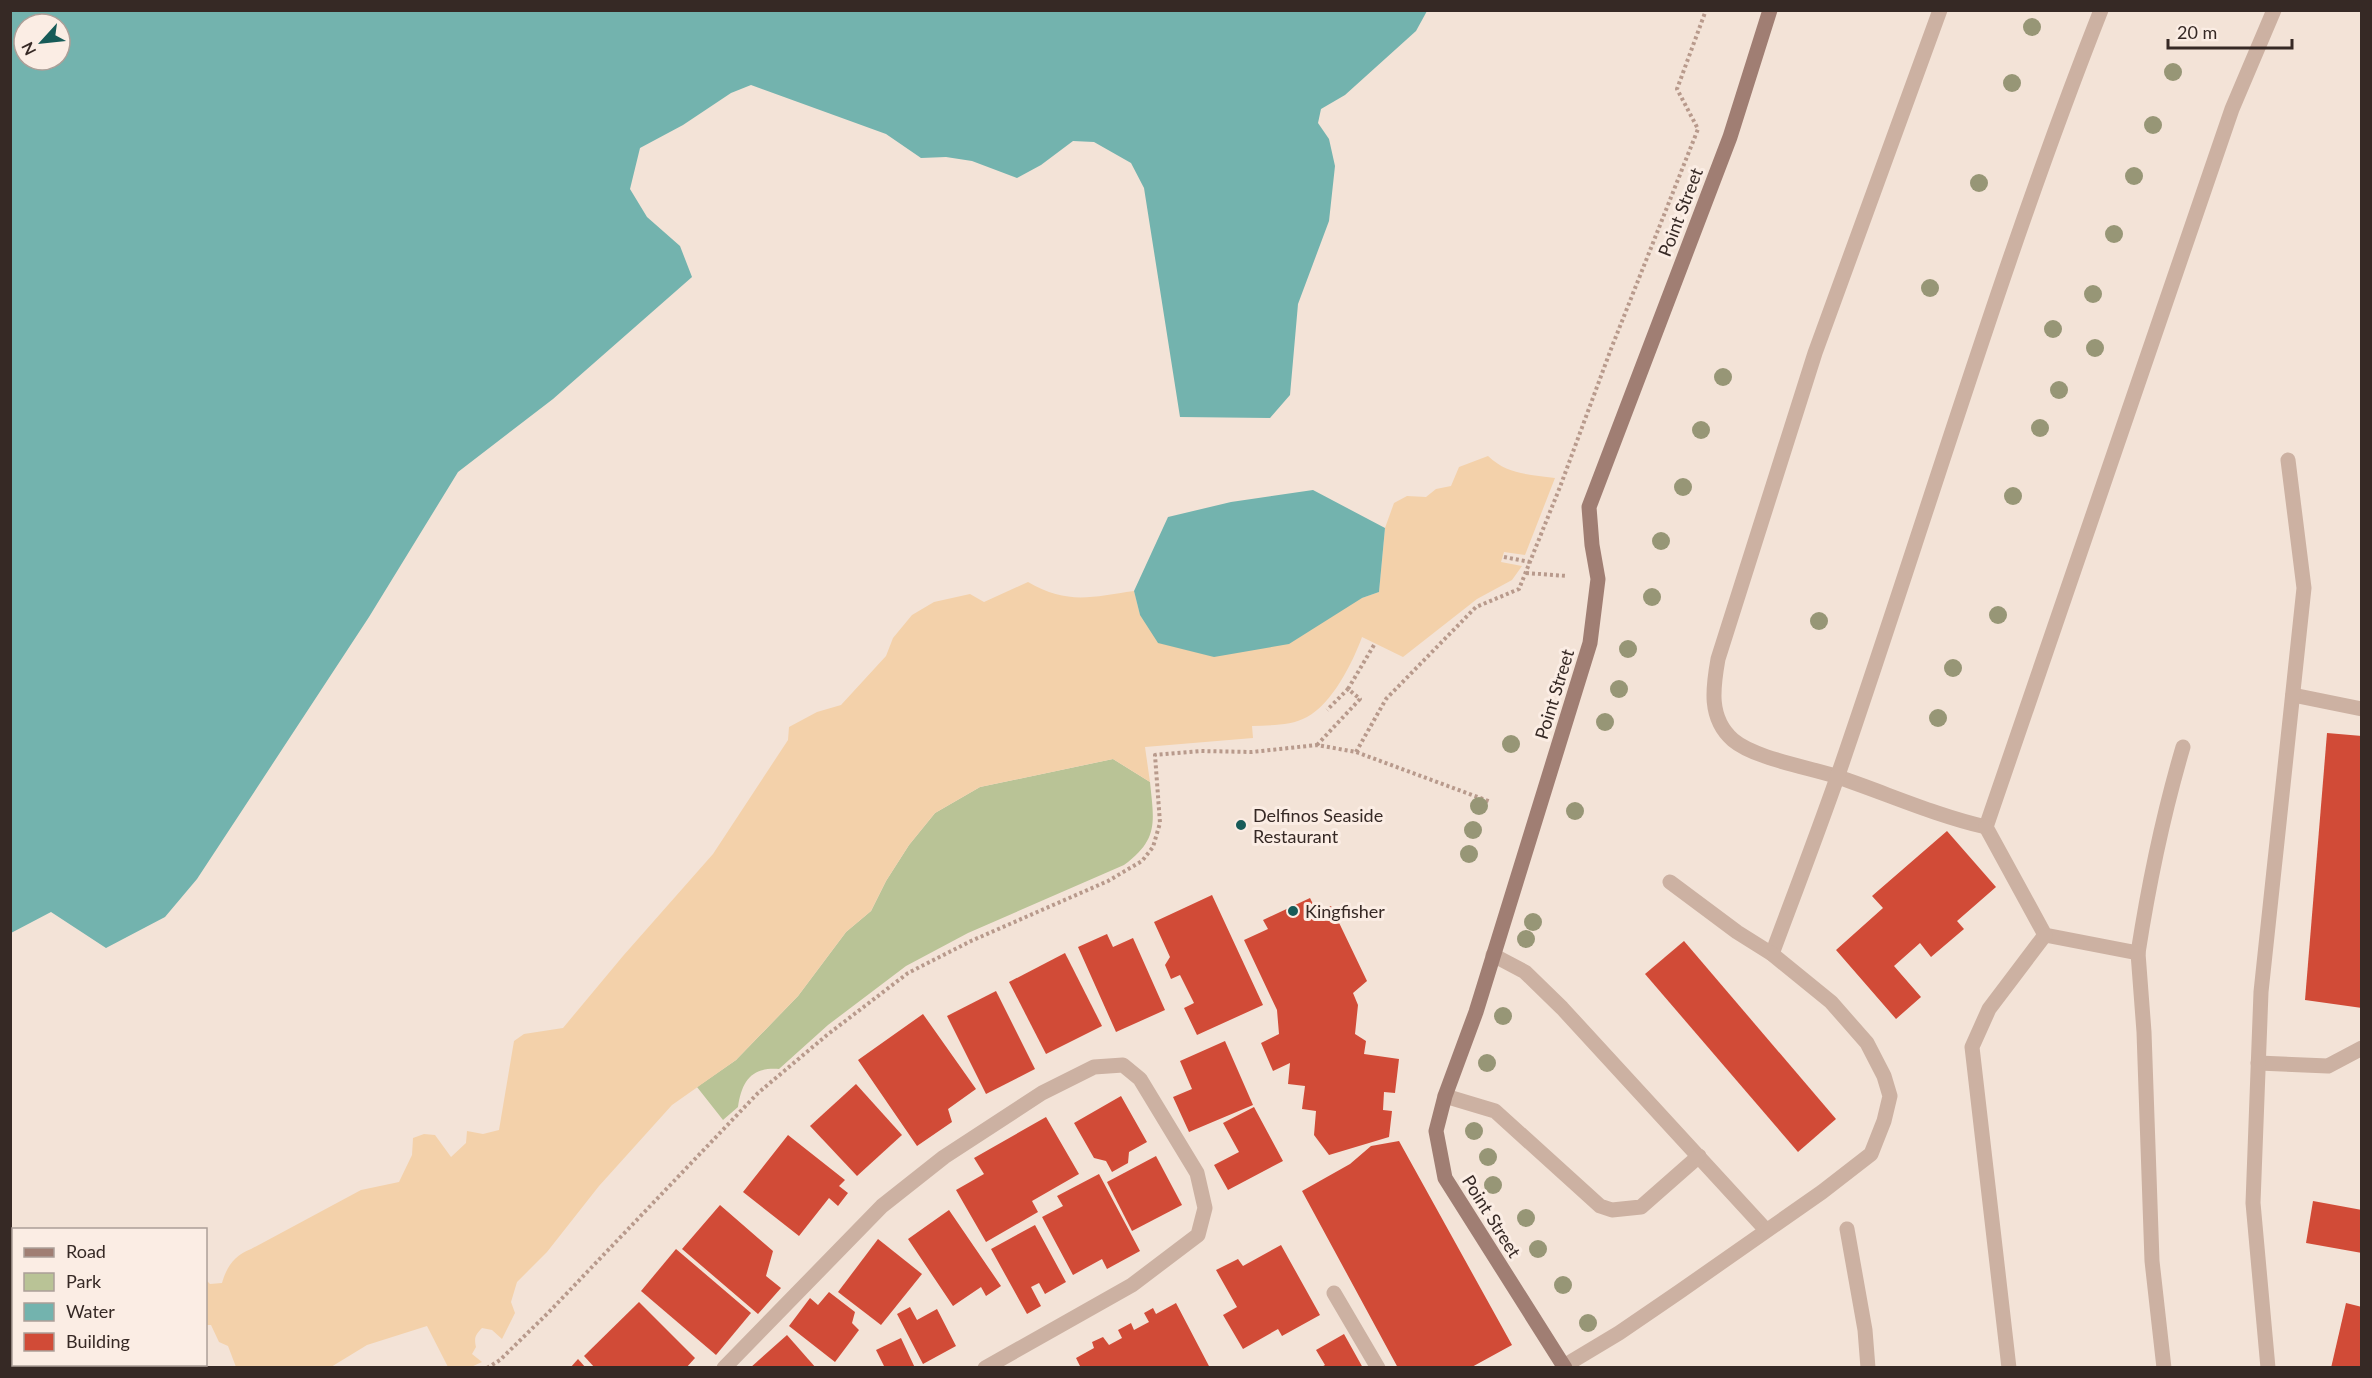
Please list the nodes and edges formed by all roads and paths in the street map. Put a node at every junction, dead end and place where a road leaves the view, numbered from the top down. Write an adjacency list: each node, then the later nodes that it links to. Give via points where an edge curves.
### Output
1 (1706, 10): 8 (path, via 1677,89 1698,129)
2 (1770, 10): 26 (street, Point Street, via 1730,137 1589,507 1598,579 1590,644)
3 (1940, 10): 19 (street, via 1815,353 1718,659 1712,689 1714,706 1731,739 1747,750)
4 (2101, 10): 19 (street, via 2067,97 1937,473)
5 (2274, 10): 21 (street, via 2232,109)
6 (2288, 460): 13 (street, via 2304,588)
7 (1504, 557): 8 (path)
8 (1530, 562): 9 (path)
9 (1526, 573): 10 (path); 18 (path, via 1520,590 1476,607 1386,699)
10 (1571, 577)
11 (1374, 645): 12 (path)
12 (1348, 689): 15 (path); 16 (path, via 1360,699)
13 (2293, 695): 14 (street); 28 (street, via 2261,992)
14 (2361, 709)
15 (1327, 710)
16 (1317, 745): 18 (path); 35 (path, via 1155,755 1160,823 1153,847 1142,861 908,973 827,1035 758,1093 549,1312)
17 (2182, 747): 24 (street, via 2161,825)
18 (1356, 752): 20 (path)
19 (1837, 777): 21 (street); 25 (street)
20 (1491, 802)
21 (1986, 826): 23 (street)
22 (1670, 882): 25 (street)
23 (2045, 935): 24 (street); 40 (street, via 1989,1009 1972,1047)
24 (2138, 953): 41 (street, via 2152,1261)
25 (1772, 954): 32 (street, via 1831,1002 1867,1043 1890,1096 1871,1154)
26 (1493, 955): 29 (street, Point Street); 30 (street, via 1525,972)
27 (2361, 1048): 28 (street, via 2328,1066)
28 (2258, 1063): 42 (street, via 2253,1203)
29 (1445, 1096): 30 (street, via 1495,1111 1600,1206 1612,1210 1641,1207); 34 (street, Point Street, via 1436,1131 1445,1178)
30 (1699, 1156): 32 (street)
31 (1847, 1229): 39 (street)
32 (1766, 1230): 34 (street, via 1628,1327)
33 (1335, 1293): 38 (street)
34 (1563, 1367)
35 (487, 1368)
36 (723, 1368): 37 (street, via 882,1206 944,1158 1042,1093 1094,1067 1123,1065 1140,1079 1197,1173 1205,1208 1198,1235 1132,1286)
37 (985, 1368)
38 (1378, 1368)
39 (1868, 1368)
40 (2009, 1368)
41 (2164, 1368)
42 (2268, 1368)

